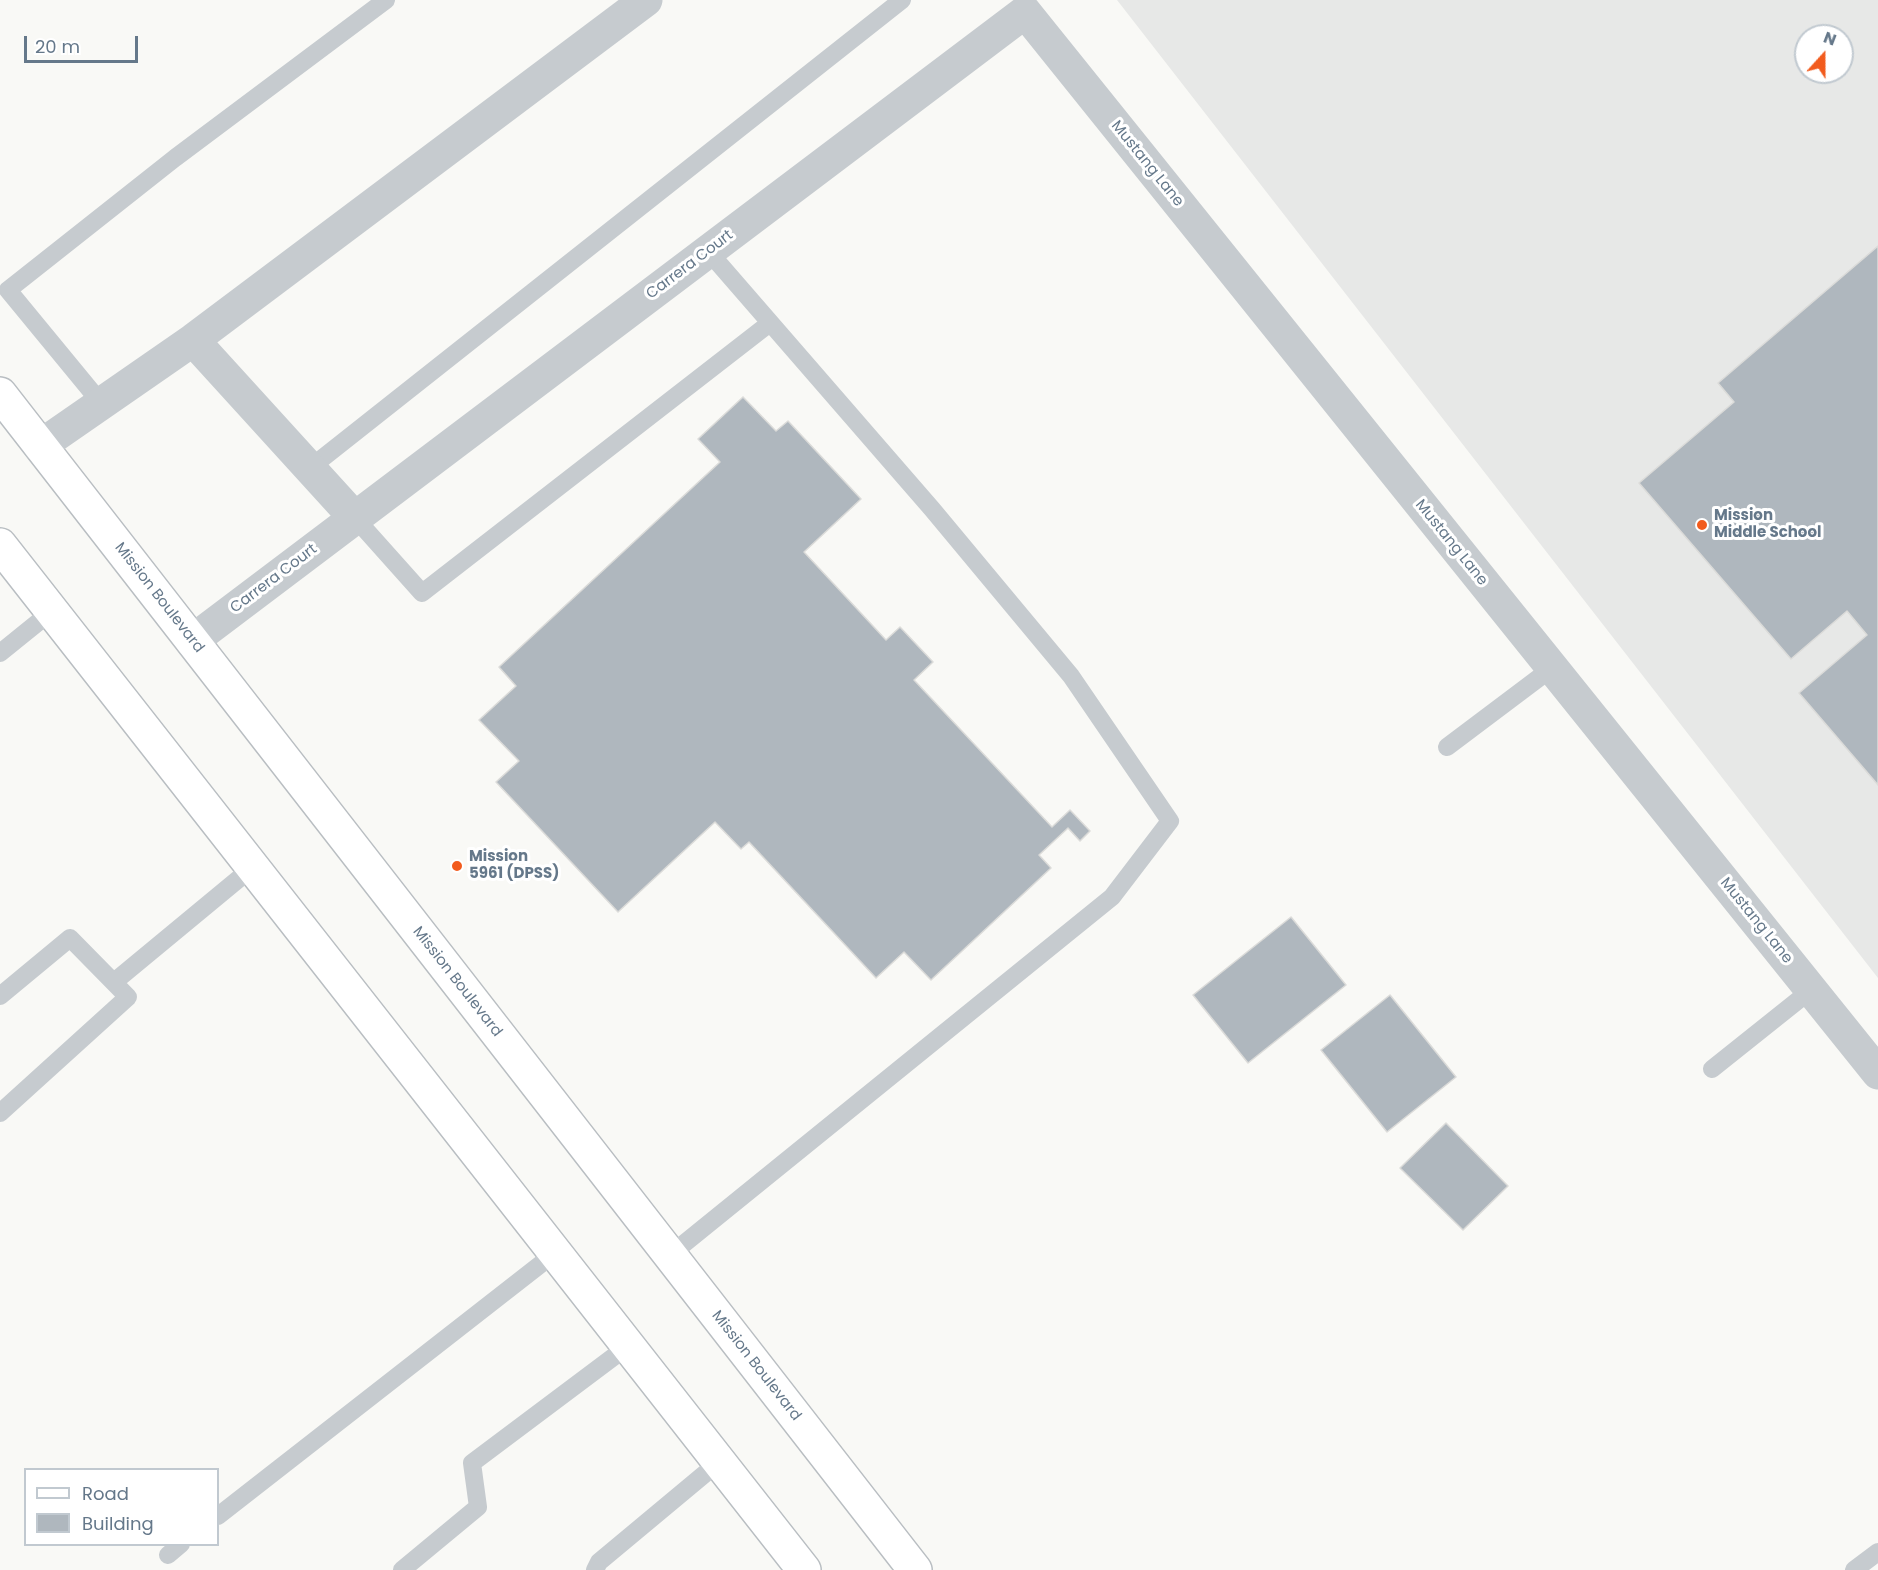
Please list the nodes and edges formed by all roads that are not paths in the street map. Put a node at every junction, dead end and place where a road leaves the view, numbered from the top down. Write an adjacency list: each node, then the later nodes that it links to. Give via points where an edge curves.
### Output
1 (386, 0): 9 (lane, via 175,158 9,290)
2 (646, 0): 7 (street)
3 (902, 0): 11 (lane)
4 (1025, 12): 5 (street, Carrera Court); 17 (street, Mustang Lane)
5 (708, 252): 6 (lane); 12 (street, Carrera Court)
6 (770, 323): 12 (lane, via 422,593); 27 (lane, via 1071,676 1170,822 1112,897)
7 (193, 340): 9 (street); 11 (street)
8 (0, 394): 10 (main road, Mission Boulevard)
9 (101, 404): 10 (street)
10 (40, 446): 15 (main road, Mission Boulevard)
11 (310, 468): 12 (street)
12 (355, 518): 15 (street, Carrera Court)
13 (0, 544): 14 (main road)
14 (52, 611): 16 (lane); 19 (main road)
15 (192, 641): 27 (main road, Mission Boulevard)
16 (0, 653)
17 (1552, 668): 18 (lane); 21 (street, Mustang Lane)
18 (1447, 747)
19 (253, 867): 20 (lane); 26 (main road)
20 (114, 982): 22 (lane, via 70,938); 25 (lane, via 128,997)
21 (1811, 990): 23 (lane); 24 (street, Mustang Lane)
22 (0, 996)
23 (1712, 1069)
24 (1878, 1073)
25 (0, 1113)
26 (555, 1253): 28 (main road); 30 (lane)
27 (670, 1255): 35 (main road, Mission Boulevard)
28 (628, 1346): 29 (main road); 32 (lane, via 472,1463 478,1507)
29 (719, 1462): 33 (lane, via 599,1562); 34 (main road)
30 (219, 1515)
31 (1878, 1552): 36 (lane)
32 (402, 1570)
33 (595, 1570)
34 (804, 1570)
35 (915, 1570)
36 (1854, 1570)

